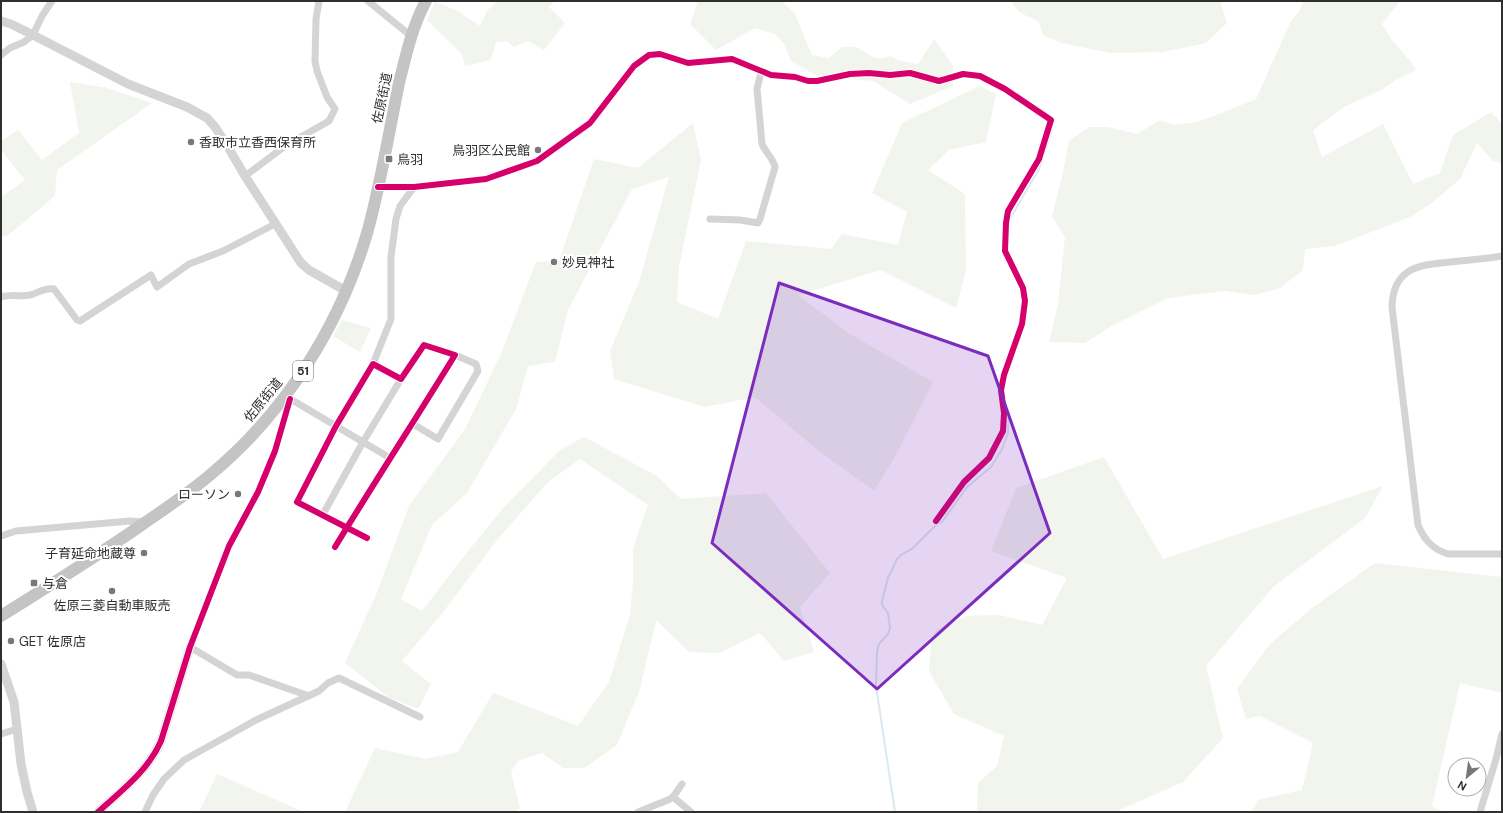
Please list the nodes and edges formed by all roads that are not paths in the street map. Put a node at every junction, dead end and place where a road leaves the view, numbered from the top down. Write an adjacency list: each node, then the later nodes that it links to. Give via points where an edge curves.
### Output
1 (52, 1): 6 (street)
2 (319, 1): 10 (street, via 315,60 327,97 335,109 328,121 285,146)
3 (368, 1): 7 (street)
4 (426, 1): 7 (highway, 佐原街道 / 51)
5 (1, 21): 6 (street)
6 (33, 35): 8 (street); 10 (street, via 128,84 187,107 207,118)
7 (411, 36): 11 (highway, 佐原街道 / 51)
8 (1, 55)
9 (761, 72): 12 (street, via 732,59 688,64 660,54 650,56 634,66 590,124 537,161 486,179); 13 (street, via 757,89 762,144 775,167 760,219 758,223); 27 (street, via 808,81 869,73 910,73 938,80 963,74 980,76 1005,89 1051,120 1039,159 1006,218 1005,251 1023,288 1025,301 1022,324 1002,382 1003,431 989,458 964,482)
10 (245, 176): 14 (street)
11 (378, 187): 12 (street); 16 (highway, 佐原街道 / 51, via 362,251)
12 (414, 187): 19 (street, via 400,206 396,219 391,257 391,318)
13 (710, 219)
14 (275, 224): 16 (street, via 301,264); 17 (street, via 223,251 189,264 157,287 151,276 80,321 54,289 49,288 28,295)
15 (1502, 256): 33 (street, via 1418,266 1399,282 1392,301 1418,525 1424,538 1441,552 1456,555)
16 (346, 291): 21 (highway, 佐原街道 / 51, via 316,350)
17 (1, 297)
18 (454, 355): 20 (street, via 424,345); 22 (street); 22 (street, via 476,364 478,371 438,439)
19 (374, 364): 20 (street); 23 (street)
20 (402, 379): 24 (street)
21 (288, 397): 23 (street); 28 (highway, 佐原街道 / 51, via 211,475 178,501); 35 (street, via 275,451 258,492 229,546)
22 (413, 424): 25 (street)
23 (336, 426): 24 (street); 26 (street, via 297,502)
24 (363, 442): 25 (street); 26 (street)
25 (390, 458): 29 (street)
26 (322, 516): 29 (street)
27 (936, 521)
28 (145, 522): 30 (street, via 130,521 16,531); 34 (highway, 佐原街道 / 51, via 98,556)
29 (346, 529): 31 (street); 32 (street)
30 (1, 536)
31 (367, 538)
32 (335, 547)
33 (1502, 554)
34 (1, 616)
35 (190, 647): 37 (street, via 237,675 249,675); 45 (street, via 157,752 138,776)
36 (1, 664): 39 (street, via 14,702)
37 (309, 696): 38 (street, via 339,678); 46 (street, via 256,720 184,760 164,779)
38 (420, 717)
39 (17, 729): 40 (street); 44 (street, via 24,779)
40 (1, 734)
41 (1502, 734): 49 (street)
42 (682, 784): 43 (street)
43 (673, 797): 47 (street); 48 (street)
44 (33, 812)
45 (98, 812)
46 (144, 812)
47 (638, 812)
48 (691, 812)
49 (1480, 812)

